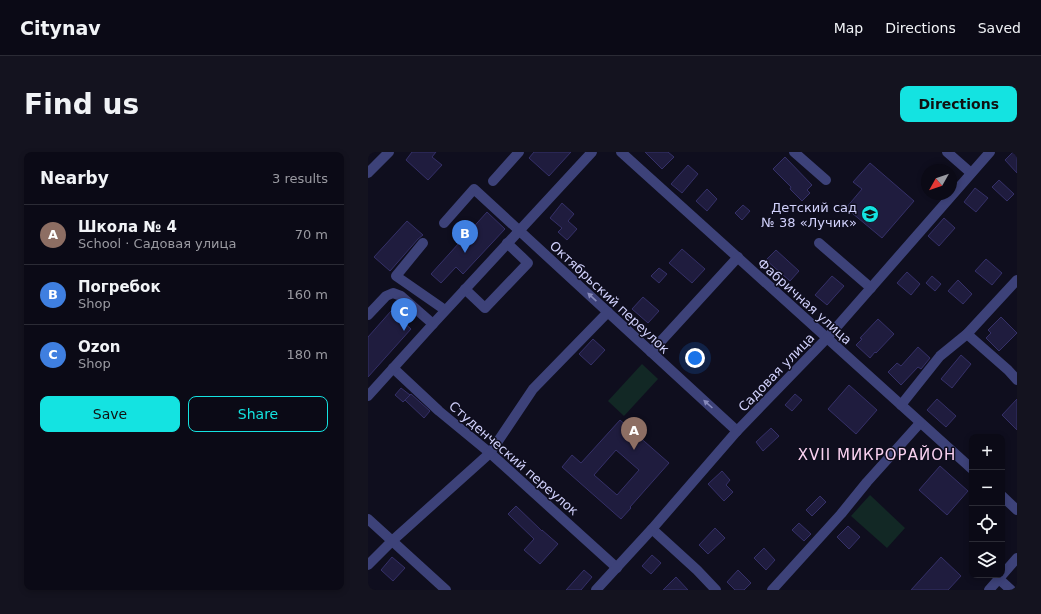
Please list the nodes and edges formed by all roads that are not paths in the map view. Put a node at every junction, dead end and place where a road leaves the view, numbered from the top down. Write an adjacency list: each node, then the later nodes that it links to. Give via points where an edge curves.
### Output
1 (389, 152): 8 (street)
2 (519, 152): 11 (street)
3 (592, 152): 13 (street)
4 (621, 152): 17 (street, Фабричная улица)
5 (794, 152): 10 (street)
6 (947, 152): 9 (street)
7 (990, 152): 9 (street, Садовая улица)
8 (368, 173)
9 (971, 174): 19 (street, Садовая улица)
10 (826, 180)
11 (493, 181)
12 (444, 223): 13 (street, Октябрьский переулок, via 474,189)
13 (519, 230): 15 (street); 22 (street, Октябрьский переулок, one-way to 13)
14 (423, 243): 21 (street, via 396,276)
15 (507, 243): 20 (street); 20 (street, via 528,263 486,308)
16 (819, 243): 19 (street)
17 (738, 257): 26 (street, Фабричная улица); 27 (street)
18 (1017, 280): 25 (street)
19 (871, 288): 26 (street, Садовая улица)
20 (465, 289): 21 (street)
21 (445, 310): 24 (street)
22 (608, 312): 27 (street, Октябрьский переулок); 34 (street, via 533,389)
23 (368, 315): 24 (street, via 393,292)
24 (433, 324): 28 (street)
25 (967, 334): 29 (street); 31 (street, via 940,356)
26 (827, 338): 31 (street, Фабричная улица); 33 (street, Садовая улица)
27 (652, 352): 33 (street, Октябрьский переулок, one-way to 27)
28 (393, 368): 30 (street); 34 (street, Студенческий переулок)
29 (1017, 380)
30 (368, 396)
31 (901, 405): 32 (street, Фабричная улица)
32 (920, 423): 35 (street, Фабричная улица); 48 (street)
33 (737, 430): 39 (street, Садовая улица)
34 (490, 453): 40 (street); 43 (street, Студенческий переулок)
35 (969, 466)
36 (1005, 499): 37 (street)
37 (1017, 510)
38 (368, 519): 40 (street)
39 (652, 529): 43 (street, Садовая улица); 47 (street)
40 (392, 540): 42 (street); 45 (street)
41 (1017, 558): 44 (street)
42 (368, 565)
43 (617, 568): 46 (street, Садовая улица)
44 (998, 579): 49 (street); 50 (street)
45 (446, 590)
46 (596, 590)
47 (716, 590)
48 (772, 590)
49 (989, 590)
50 (1011, 590)

